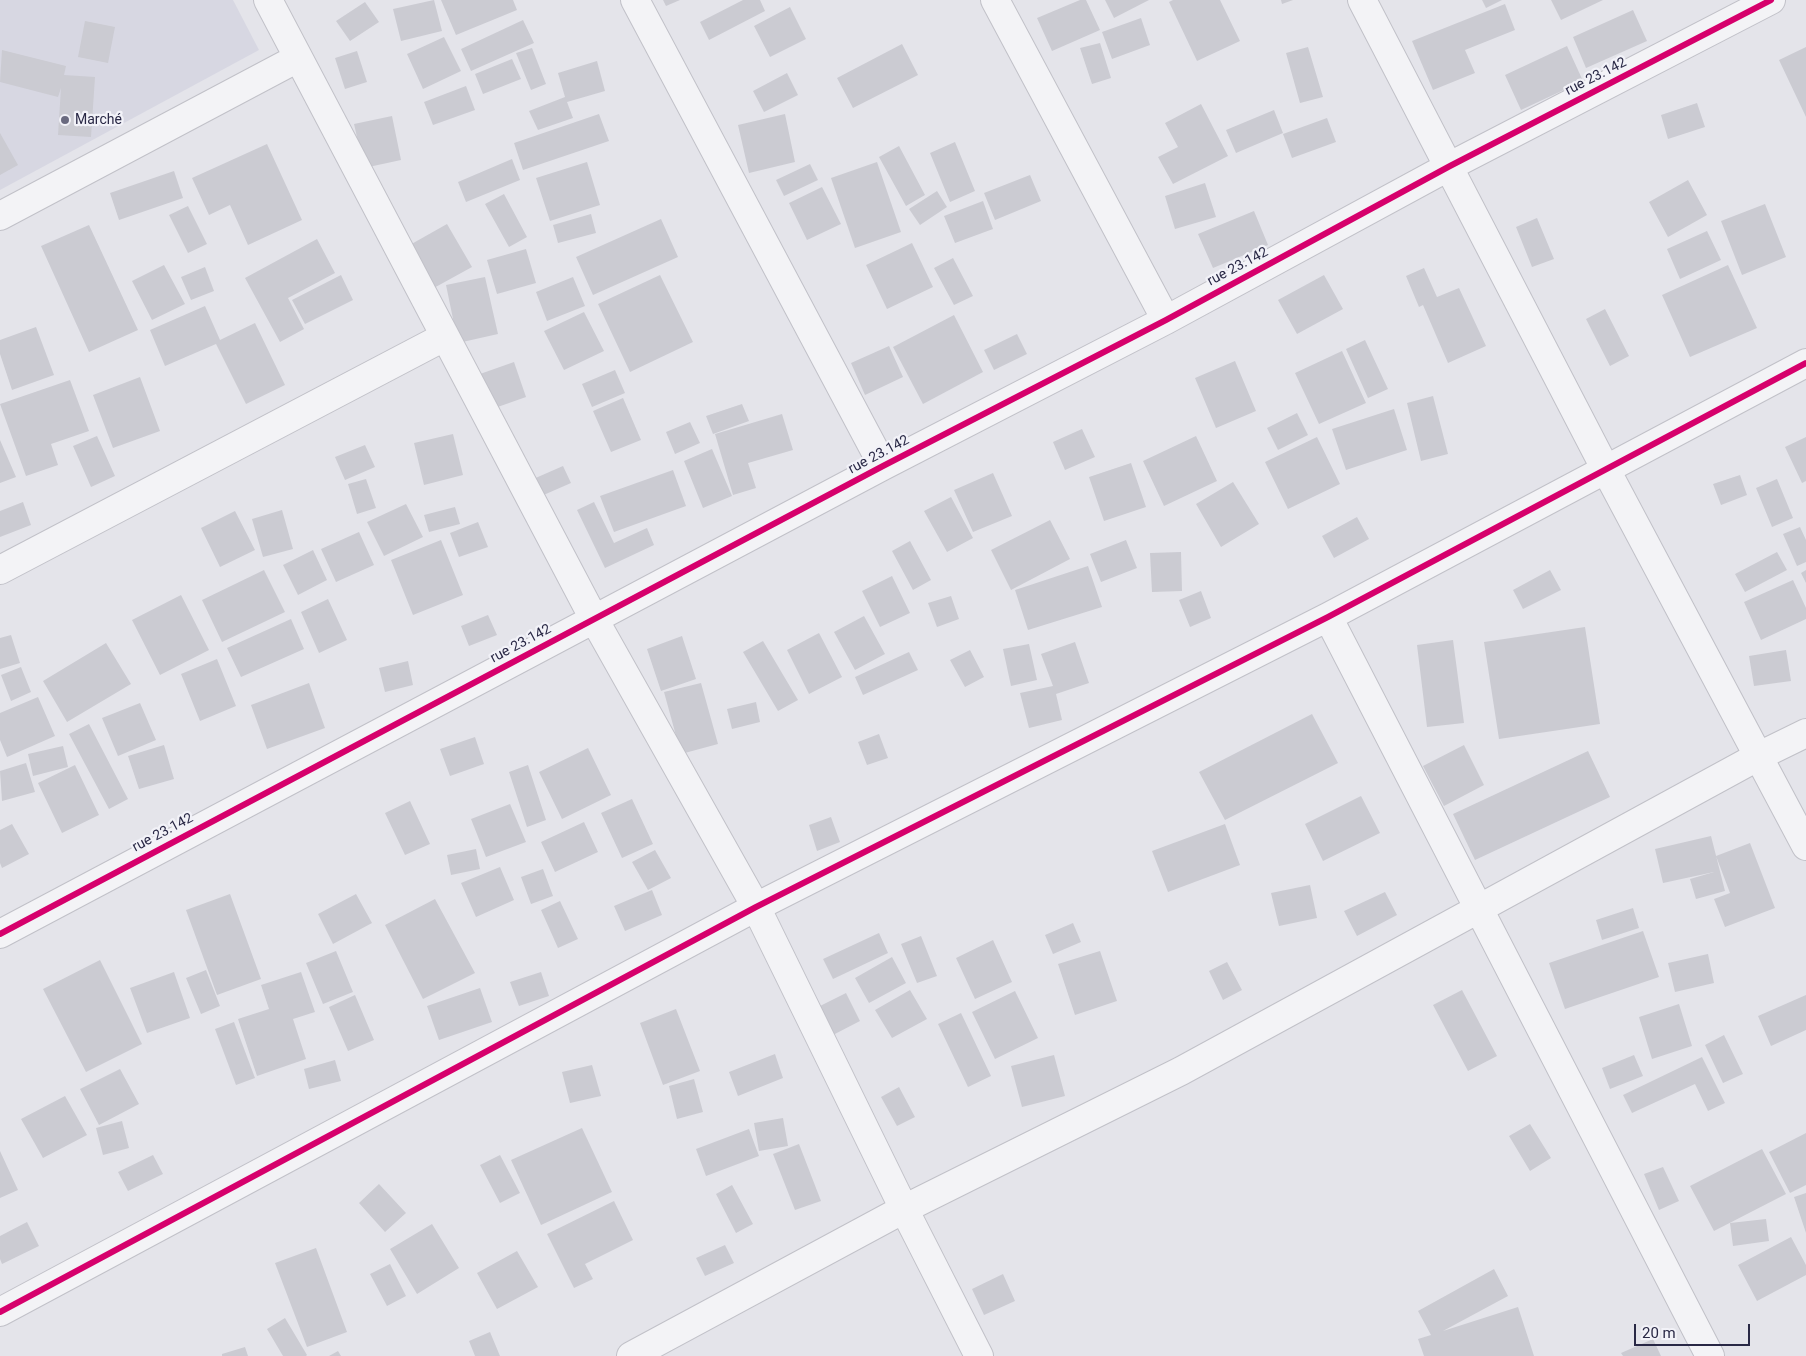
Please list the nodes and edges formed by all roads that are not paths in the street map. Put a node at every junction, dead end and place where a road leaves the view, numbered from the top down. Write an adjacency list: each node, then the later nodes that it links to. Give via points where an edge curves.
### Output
1 (268, 0): 7 (street)
2 (635, 0): 13 (street)
3 (995, 0): 10 (street)
4 (1362, 0): 8 (street)
5 (1771, 0): 6 (street, rue 23.142)
6 (1739, 8): 8 (street, rue 23.142)
7 (298, 58): 9 (street); 11 (street)
8 (1450, 166): 10 (street, rue 23.142); 14 (street)
9 (0, 216)
10 (1166, 320): 13 (street, rue 23.142)
11 (444, 337): 15 (street); 17 (street)
12 (1806, 363): 14 (street)
13 (883, 466): 17 (street, rue 23.142)
14 (1605, 468): 16 (street); 19 (street)
15 (0, 570)
16 (1328, 617): 21 (street); 22 (street)
17 (594, 619): 21 (street); 23 (street, rue 23.142)
18 (1806, 733): 19 (street)
19 (1758, 756): 20 (street); 22 (street)
20 (1806, 846)
21 (756, 907): 24 (street); 25 (street)
22 (1479, 908): 24 (street, via 1181,1070); 28 (street)
23 (0, 934)
24 (904, 1209): 26 (street); 27 (street)
25 (0, 1312)
26 (631, 1356)
27 (979, 1356)
28 (1710, 1356)

